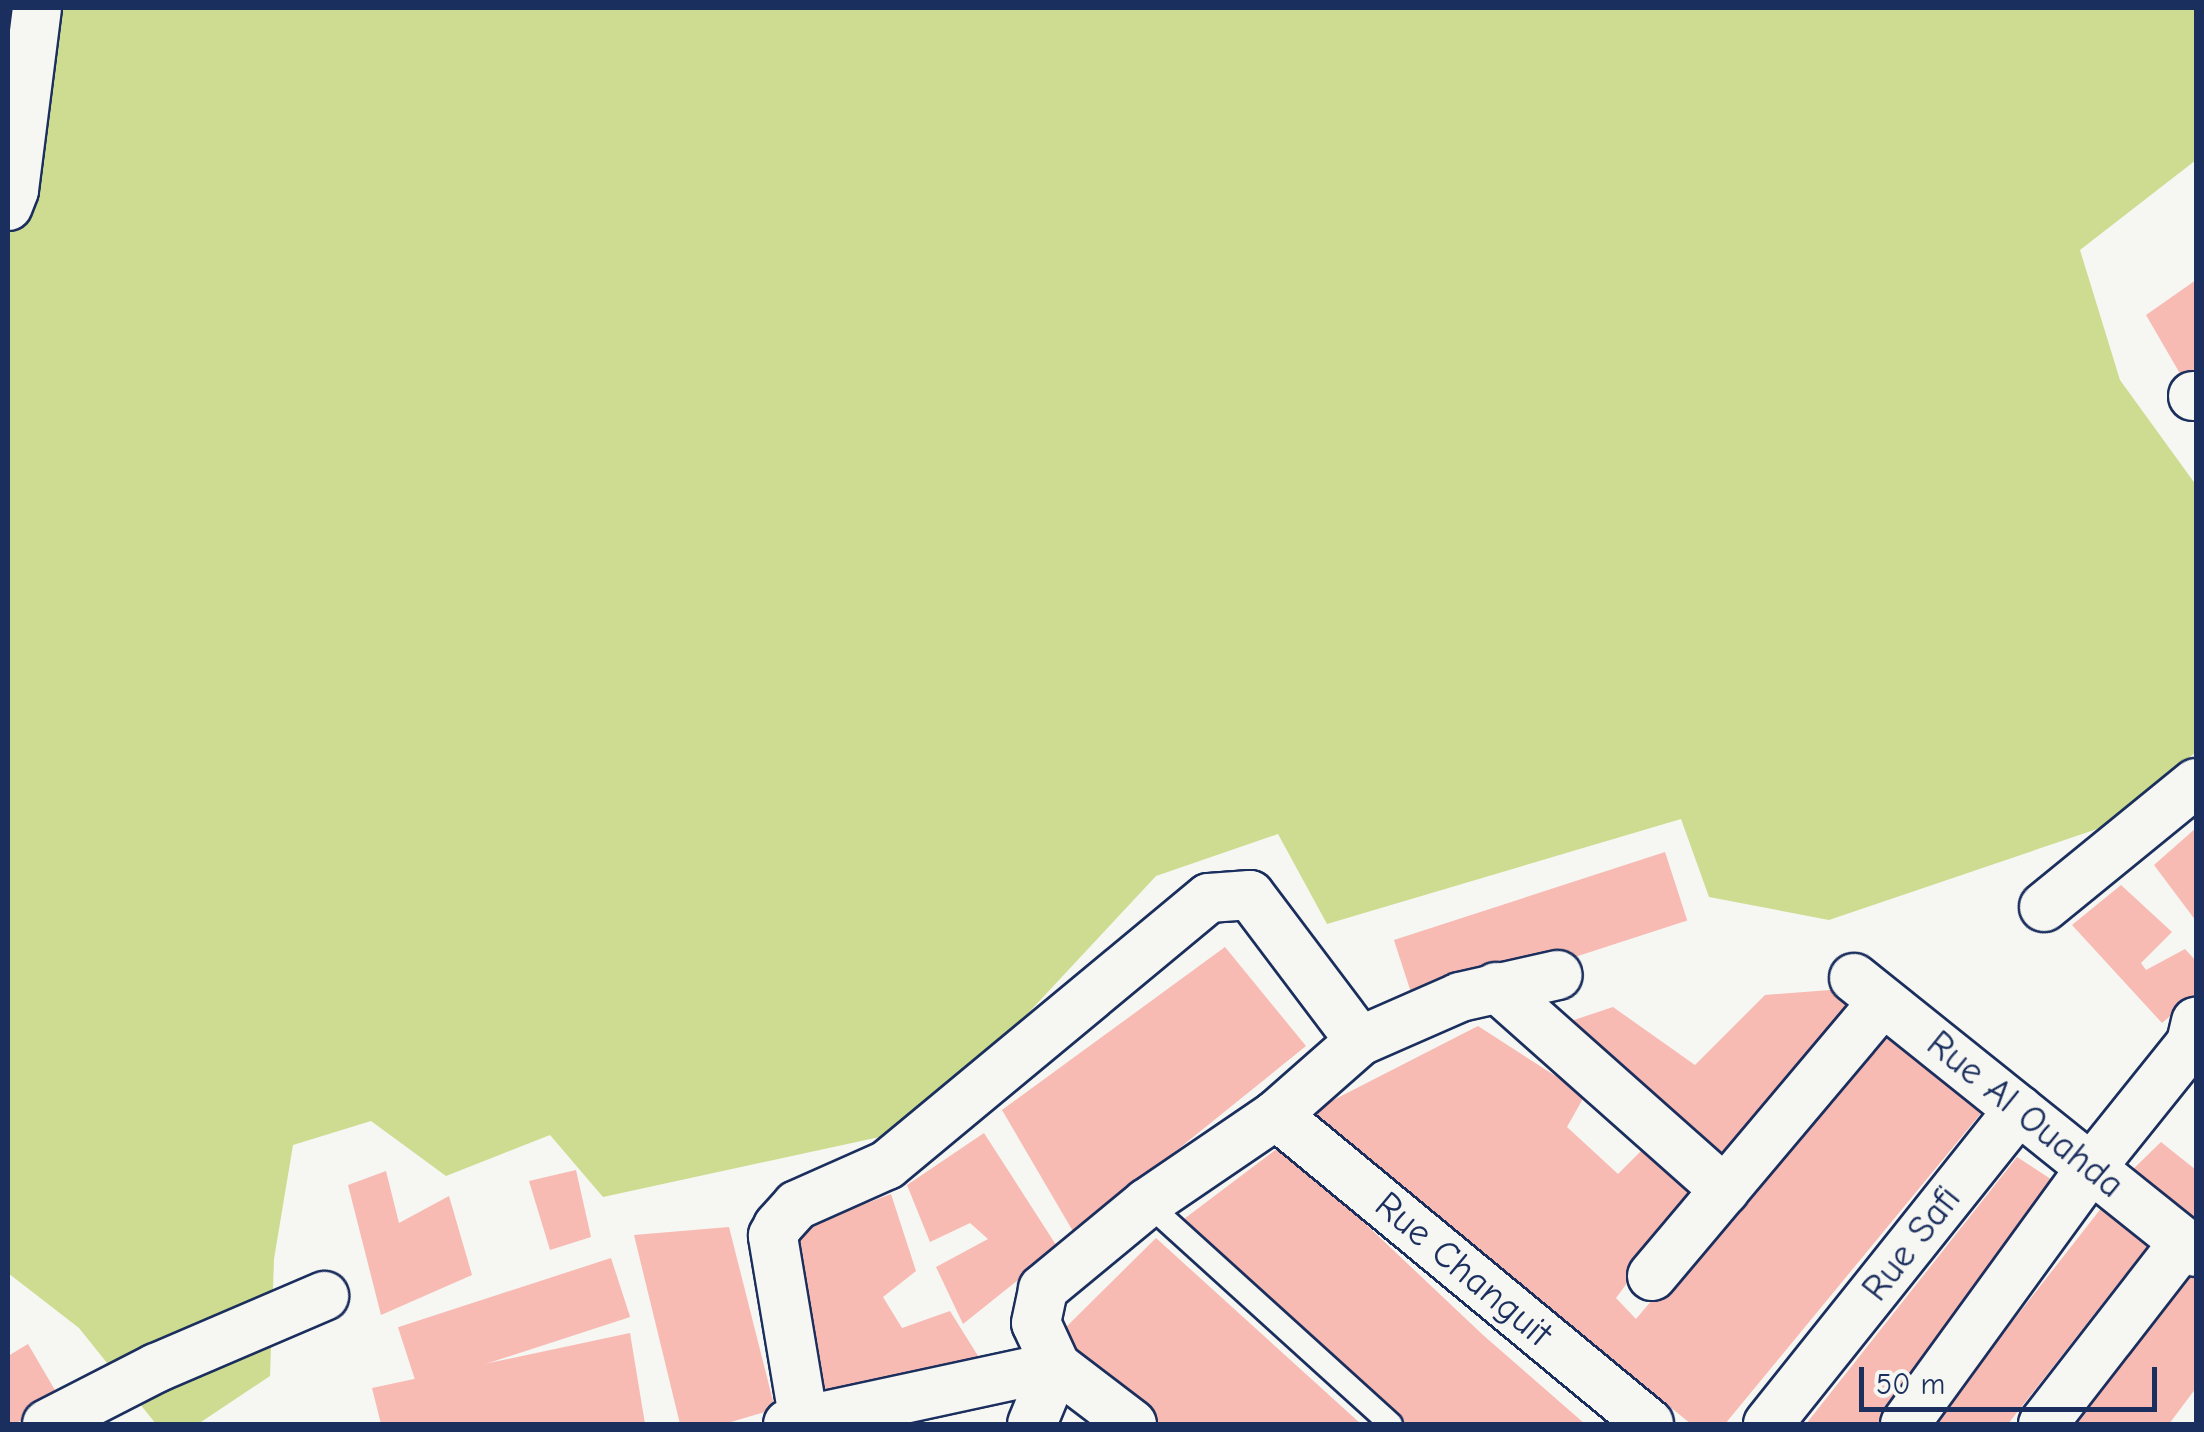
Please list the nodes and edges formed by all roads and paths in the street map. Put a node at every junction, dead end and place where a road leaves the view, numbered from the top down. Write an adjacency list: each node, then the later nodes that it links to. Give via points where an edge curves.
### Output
1 (36, 8): 2 (street)
2 (8, 206)
3 (2196, 783): 4 (street)
4 (2044, 906)
5 (1558, 975): 6 (street)
6 (1496, 987): 8 (street); 12 (street)
7 (2194, 1037): 11 (street)
8 (1360, 1041): 10 (street); 19 (street, via 1250,895 1209,898 887,1165 797,1205 778,1226 773,1236)
9 (2018, 1110): 11 (street, Rue Al Ouahda); 12 (street, Rue Al Ouahda, via 1869,990); 25 (street, Rue Safi)
10 (1276, 1115): 13 (street); 24 (street, Rue Changuit)
11 (2091, 1168): 14 (street, Rue Al Ouahda); 26 (street)
12 (1724, 1190): 15 (street)
13 (1146, 1202): 17 (street, via 1043,1289 1036,1323); 23 (lane)
14 (2190, 1247): 27 (street)
15 (1652, 1276)
16 (324, 1296): 20 (street, via 156,1368)
17 (1056, 1366): 18 (street); 21 (street); 22 (street)
18 (871, 1416): 19 (street)
19 (796, 1423)
20 (47, 1424)
21 (1032, 1424)
22 (1132, 1424)
23 (1392, 1424)
24 (1649, 1424)
25 (1768, 1424)
26 (1905, 1424)
27 (2044, 1424)

